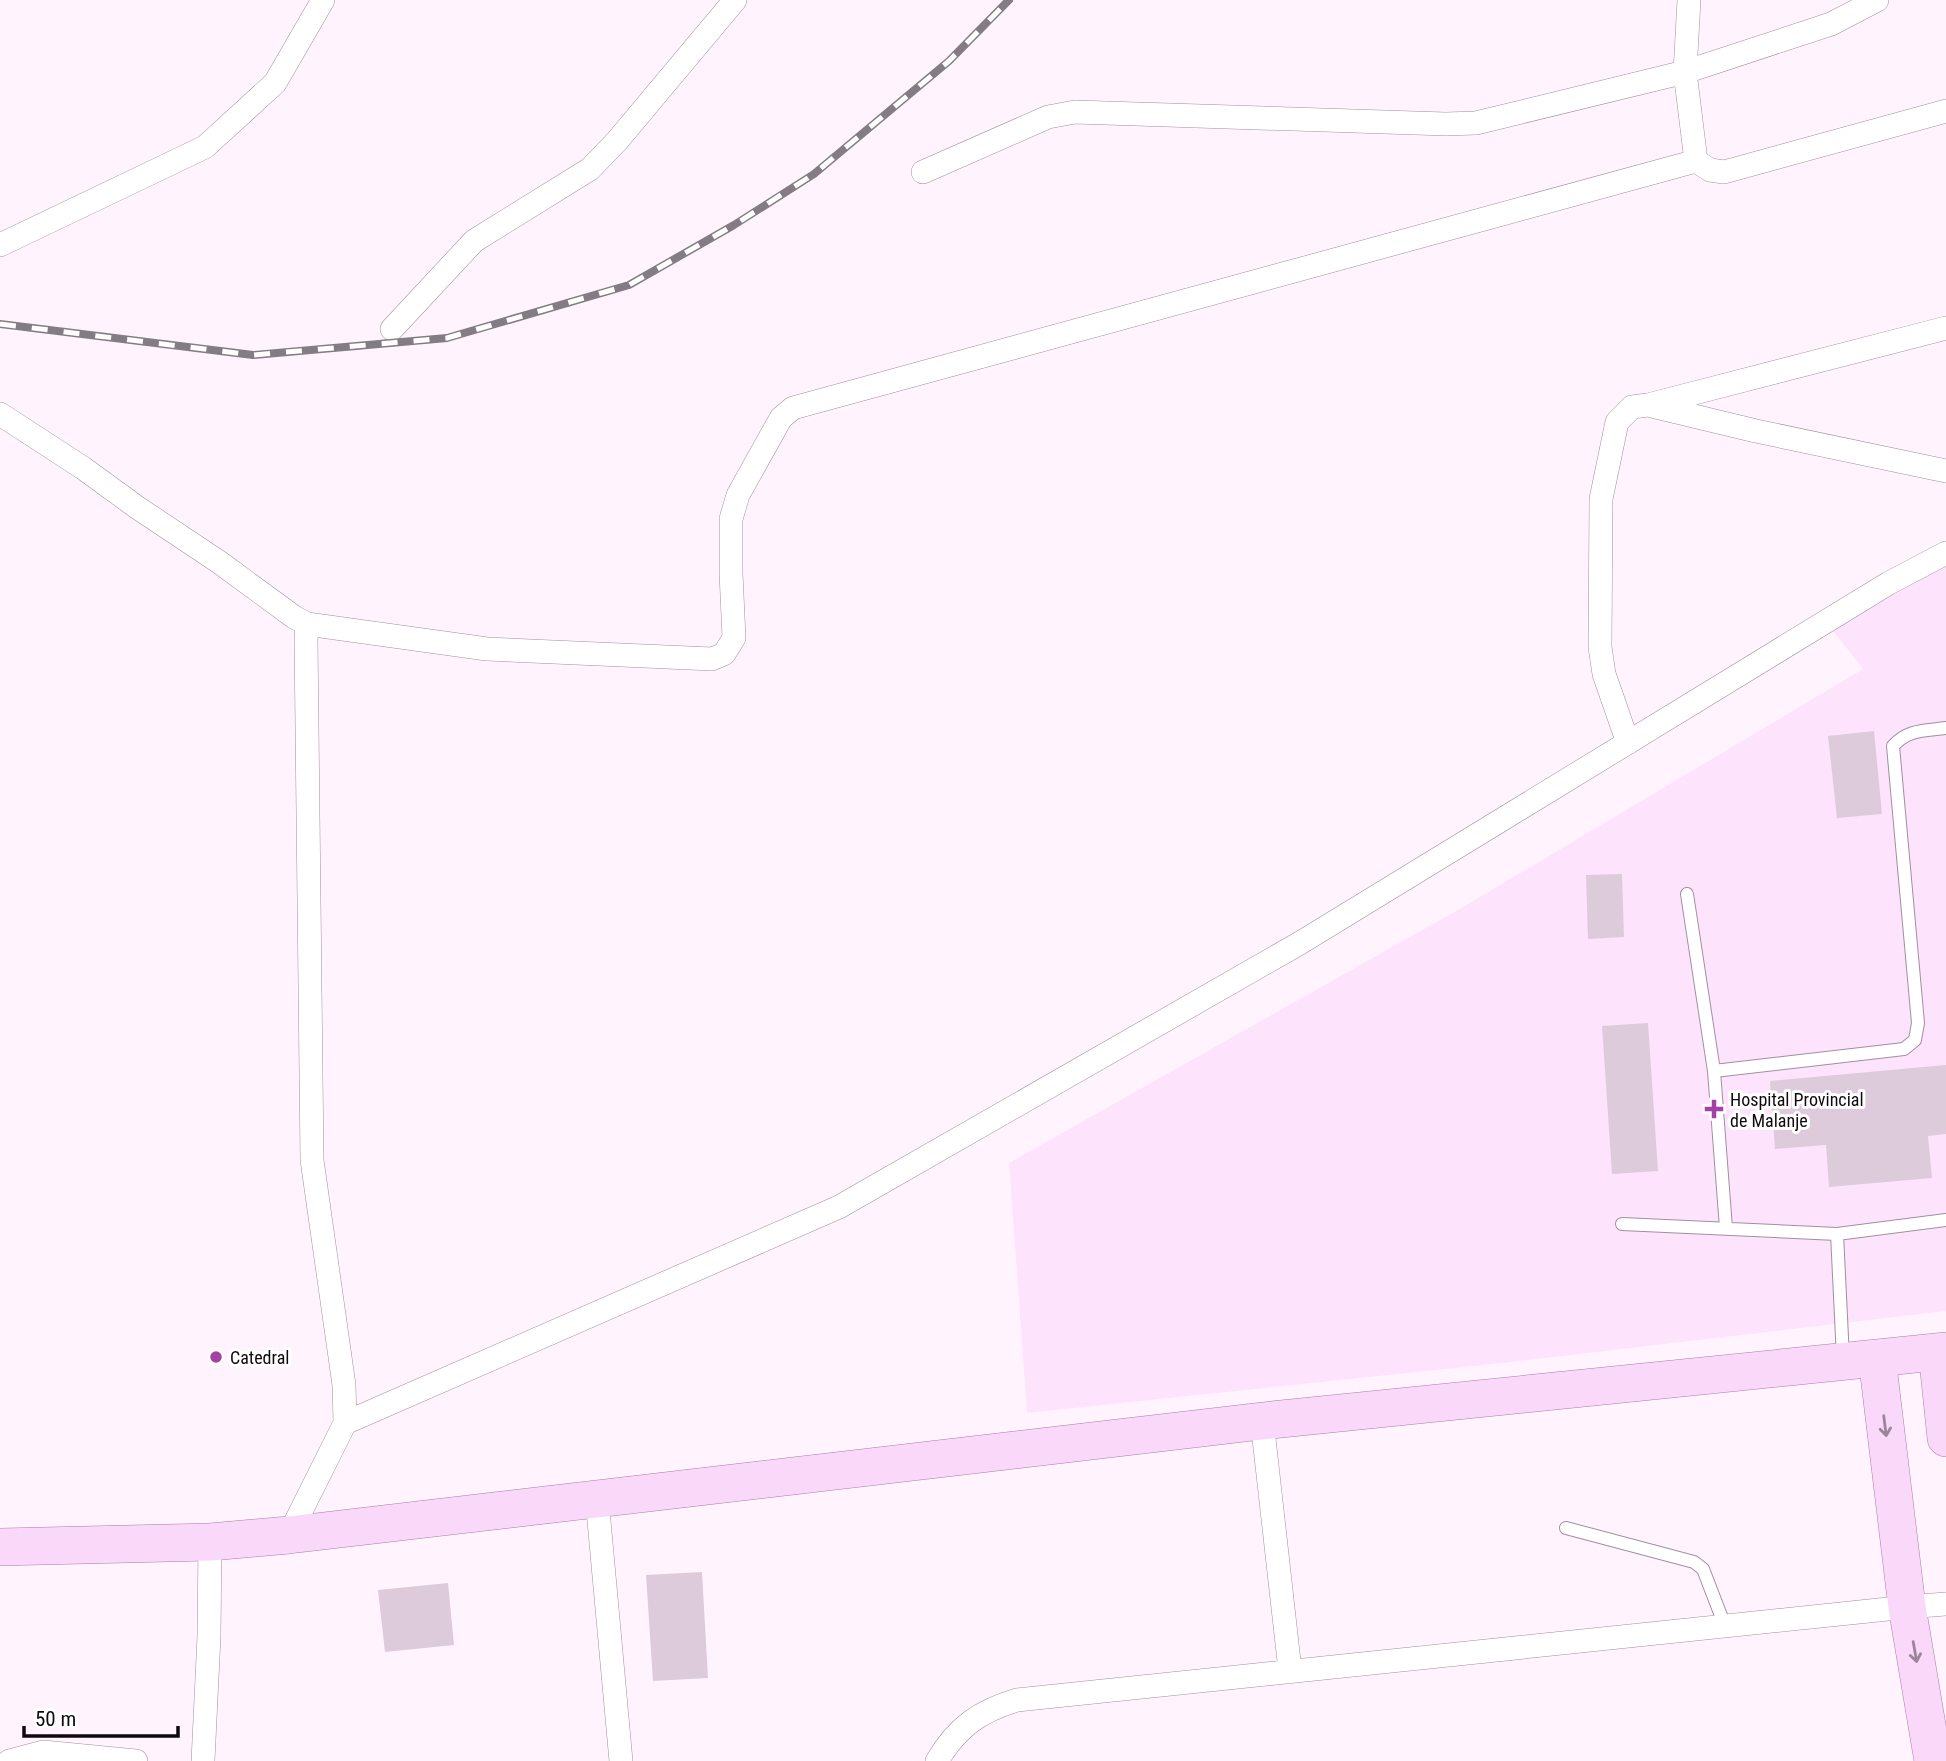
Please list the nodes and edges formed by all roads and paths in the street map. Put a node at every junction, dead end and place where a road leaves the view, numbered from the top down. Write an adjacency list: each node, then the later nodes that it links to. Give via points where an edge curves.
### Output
1 (323, 0): 9 (street, via 275,83 205,147)
2 (735, 0): 11 (street, via 590,169 474,241)
3 (1689, 0): 5 (street)
4 (1877, 0): 5 (street, via 1831,24)
5 (1685, 72): 7 (street); 8 (street, via 1476,123 1075,112 1048,117)
6 (1946, 111): 7 (street, via 1724,172)
7 (1696, 161): 16 (street, via 793,408 781,418 738,495 732,519 734,638 724,654 712,659 487,649)
8 (923, 172)
9 (0, 245)
10 (1946, 328): 12 (street)
11 (391, 329)
12 (1648, 405): 14 (street); 18 (street, via 1632,407 1617,422 1601,499 1600,647 1604,674)
13 (0, 414): 16 (street)
14 (1946, 471)
15 (1946, 553): 18 (street)
16 (307, 624): 28 (street, via 312,1160 344,1385)
17 (1946, 728): 20 (lane, via 1914,732 1893,746 1919,1023 1915,1040 1904,1049)
18 (1628, 743): 28 (street, via 1300,943 839,1207)
19 (1687, 894): 20 (lane)
20 (1714, 1071): 23 (lane)
21 (1946, 1220): 24 (lane)
22 (1622, 1224): 23 (lane)
23 (1726, 1228): 24 (lane)
24 (1837, 1234): 26 (lane)
25 (1942, 1351): 26 (main road); 29 (main road)
26 (1860, 1360): 27 (main road); 36 (main road, one-way to 36)
27 (1262, 1421): 30 (main road); 38 (street)
28 (345, 1423): 32 (street)
29 (1946, 1438)
30 (597, 1499): 32 (main road); 42 (street)
31 (1566, 1528): 37 (lane, via 1699,1565)
32 (289, 1535): 33 (main road)
33 (210, 1542): 34 (main road); 41 (street)
34 (0, 1547)
35 (1946, 1604): 36 (street)
36 (1907, 1607): 37 (street); 44 (main road, one-way to 44)
37 (1725, 1626): 38 (street)
38 (1290, 1670): 43 (street, via 1017,1700 979,1715 963,1727)
39 (9, 1761): 40 (street, via 43,1752)
40 (136, 1761)
41 (204, 1761)
42 (621, 1761)
43 (937, 1761)
44 (1933, 1761)

